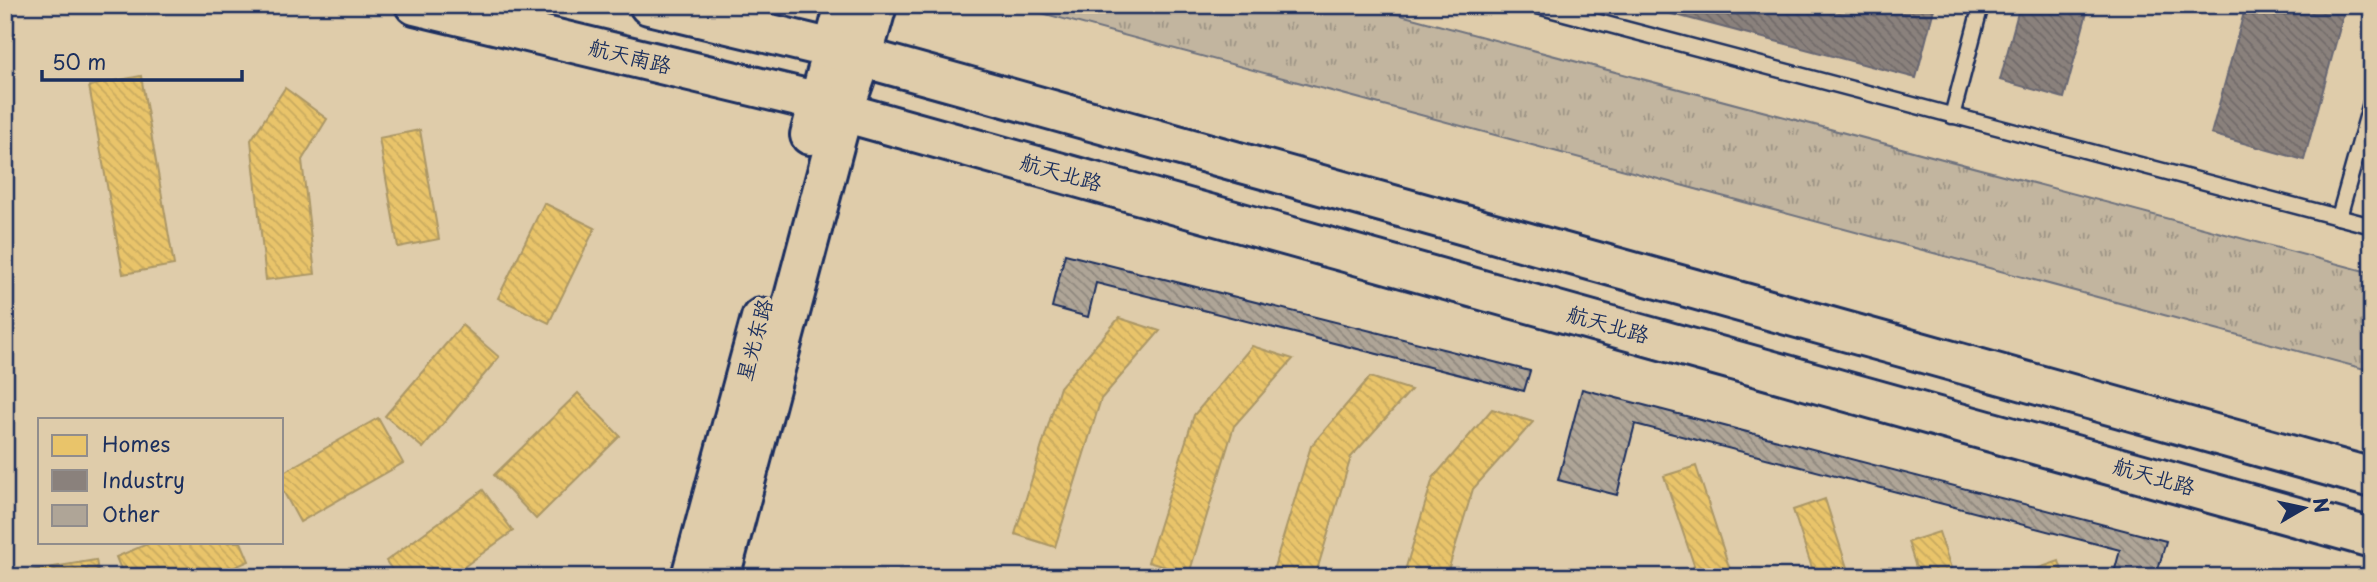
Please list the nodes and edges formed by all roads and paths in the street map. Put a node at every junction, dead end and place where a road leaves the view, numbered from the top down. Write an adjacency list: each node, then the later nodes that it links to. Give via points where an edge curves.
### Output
1 (415, 5): 9 (main road, 航天南路)
2 (649, 5): 7 (main road)
3 (845, 5): 7 (main road)
4 (877, 5): 7 (main road)
5 (1534, 5): 10 (lane)
6 (1981, 5): 10 (lane)
7 (848, 54): 9 (main road); 13 (main road)
8 (2372, 99): 11 (lane)
9 (831, 107): 14 (main road, 航天北路); 15 (main road, 星光东路); 16 (main road, 星光东路)
10 (1952, 116): 11 (lane)
11 (2339, 217): 12 (lane)
12 (2372, 226)
13 (2372, 478)
14 (2372, 538)
15 (691, 577)
16 (720, 577)

